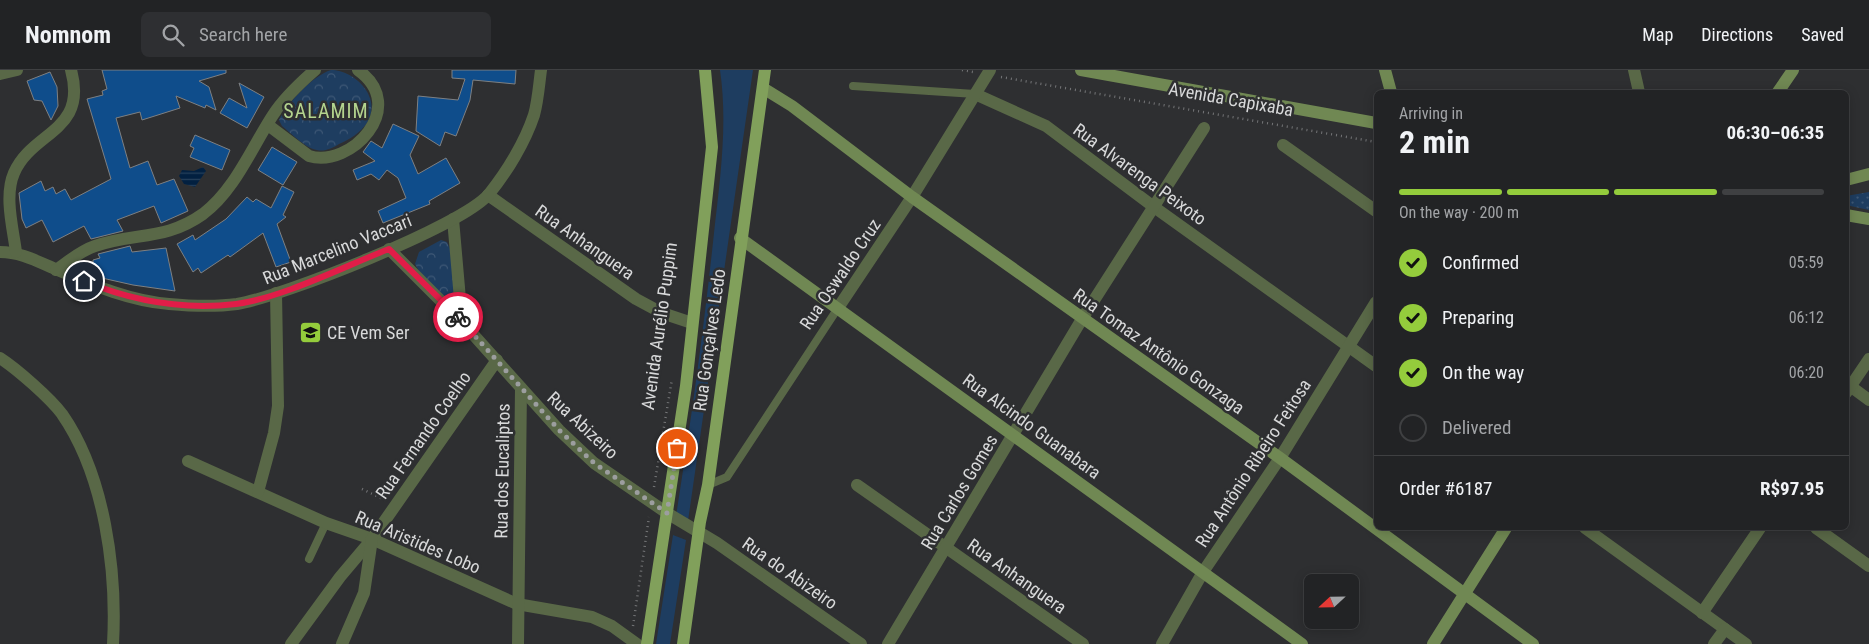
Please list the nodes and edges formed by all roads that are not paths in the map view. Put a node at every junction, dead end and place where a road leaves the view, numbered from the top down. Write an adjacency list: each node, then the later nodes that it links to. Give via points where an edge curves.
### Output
1 (17, 70): 13 (street)
2 (71, 70): 36 (street, via 75,92 70,110 61,125 23,159 11,181)
3 (315, 70): 21 (street, via 284,101)
4 (358, 70): 21 (street, via 374,90 379,108 372,128 350,148 316,158)
5 (541, 70): 26 (street, Rua Marcelino Vaccari, via 534,115 517,152)
6 (705, 70): 43 (main road, Avenida Aurélio Puppim, via 712,146)
7 (765, 70): 15 (main road, Rua Gonçalves Ledo)
8 (1082, 70): 20 (street, Avenida Capixaba)
9 (1385, 70): 16 (street)
10 (1634, 70): 17 (street)
11 (1793, 70): 18 (street)
12 (988, 72): 19 (street, Rua Oswaldo Cruz)
13 (0, 74)
14 (853, 86): 19 (lane, Rua Alvarenga Peixoto)
15 (764, 88): 27 (street, Rua Tomaz Antônio Gonzaga); 33 (main road, Rua Gonçalves Ledo)
16 (1390, 90)
17 (1639, 90)
18 (1779, 90)
19 (975, 94): 27 (street, Rua Oswaldo Cruz); 28 (street, Rua Alvarenga Peixoto, via 1046,126)
20 (1374, 123)
21 (268, 125): 37 (street, via 224,194 205,212 173,231 94,246)
22 (1204, 128): 28 (street, Rua Carlos Gomes)
23 (1283, 145): 29 (street)
24 (1869, 174): 25 (street)
25 (1849, 179)
26 (488, 195): 31 (street, Rua Marcelino Vaccari); 43 (street, Rua Anhanguera, via 636,299 662,313)
27 (912, 198): 40 (street, Rua Oswaldo Cruz); 41 (street, Rua Tomaz Antônio Gonzaga)
28 (1154, 207): 41 (street, Rua Carlos Gomes); 44 (street, Rua Alvarenga Peixoto)
29 (1374, 210)
30 (1849, 216): 32 (street)
31 (454, 219): 34 (street, Rua Marcelino Vaccari); 42 (street)
32 (1869, 219)
33 (740, 238): 40 (street, Rua Alcindo Guanabara); 56 (main road, Rua Gonçalves Ledo)
34 (389, 249): 38 (street, Rua Marcelino Vaccari); 42 (street, Rua Abizeiro)
35 (0, 252): 36 (street)
36 (16, 252): 37 (street, Rua Marcelino Vaccari)
37 (56, 270): 38 (street, Rua Marcelino Vaccari, via 132,298 167,304 237,304)
38 (276, 294): 58 (street, via 278,406)
39 (1374, 305): 44 (street, Rua Antônio Ribeiro Feitosa)
40 (838, 308): 53 (street, Rua Alcindo Guanabara); 56 (lane, Rua Oswaldo Cruz, via 727,477)
41 (1082, 319): 53 (street, Rua Carlos Gomes); 54 (street, Rua Tomaz Antônio Gonzaga)
42 (462, 322): 47 (street, Rua Abizeiro)
43 (692, 323): 59 (main road, Avenida Aurélio Puppim)
44 (1349, 344): 48 (street, Rua Alvarenga Peixoto); 54 (street, Rua Antônio Ribeiro Feitosa)
45 (0, 358): 78 (street, via 61,414 91,470 110,546)
46 (1869, 359): 49 (street)
47 (497, 360): 50 (street, Rua Abizeiro); 68 (street, Rua Fernando Coelho)
48 (1374, 364)
49 (1849, 387)
50 (521, 388): 59 (street, Rua Abizeiro, via 594,463); 74 (street, Rua dos Eucaliptos)
51 (1849, 389): 52 (street)
52 (1869, 400)
53 (1014, 435): 69 (street, Rua Carlos Gomes); 72 (street, Rua Alcindo Guanabara)
54 (1280, 458): 61 (street, Rua Tomaz Antônio Gonzaga); 72 (street, Rua Antônio Ribeiro Feitosa)
55 (188, 461): 58 (street, Rua Aristides Lobo)
56 (708, 485): 67 (main road, Rua Gonçalves Ledo)
57 (857, 485): 69 (street, Rua Anhanguera)
58 (258, 492): 60 (street, Rua Aristides Lobo)
59 (667, 513): 67 (street, Rua Abizeiro); 82 (main road, Avenida Aurélio Puppim)
60 (326, 523): 68 (street, Rua Aristides Lobo); 70 (lane)
61 (1374, 527)
62 (1377, 530): 73 (street, Rua Tomaz Antônio Gonzaga)
63 (1505, 530): 73 (street)
64 (1589, 530): 75 (street)
65 (1759, 530): 75 (street)
66 (1819, 530): 71 (street)
67 (699, 532): 83 (main road, Rua Gonçalves Ledo); 84 (street, Rua do Abizeiro)
68 (372, 539): 74 (street, Rua Aristides Lobo); 79 (street); 80 (street, Rua Fernando Coelho, via 364,593)
69 (946, 548): 85 (street, Rua Carlos Gomes); 86 (street, Rua Anhanguera)
70 (309, 559)
71 (1869, 566)
72 (1203, 572): 87 (street, Rua Antônio Ribeiro Feitosa); 88 (street, Rua Alcindo Guanabara)
73 (1464, 594): 89 (street); 90 (street, Rua Tomaz Antônio Gonzaga)
74 (517, 604): 77 (street, Rua Aristides Lobo, via 592,617); 81 (street, Rua dos Eucaliptos)
75 (1702, 613): 76 (street)
76 (1725, 629): 91 (street); 92 (street)
77 (633, 641)
78 (113, 644)
79 (291, 644)
80 (342, 644)
81 (518, 644)
82 (647, 644)
83 (683, 644)
84 (862, 644)
85 (888, 644)
86 (1083, 644)
87 (1162, 644)
88 (1302, 644)
89 (1433, 644)
90 (1533, 644)
91 (1714, 644)
92 (1746, 644)

